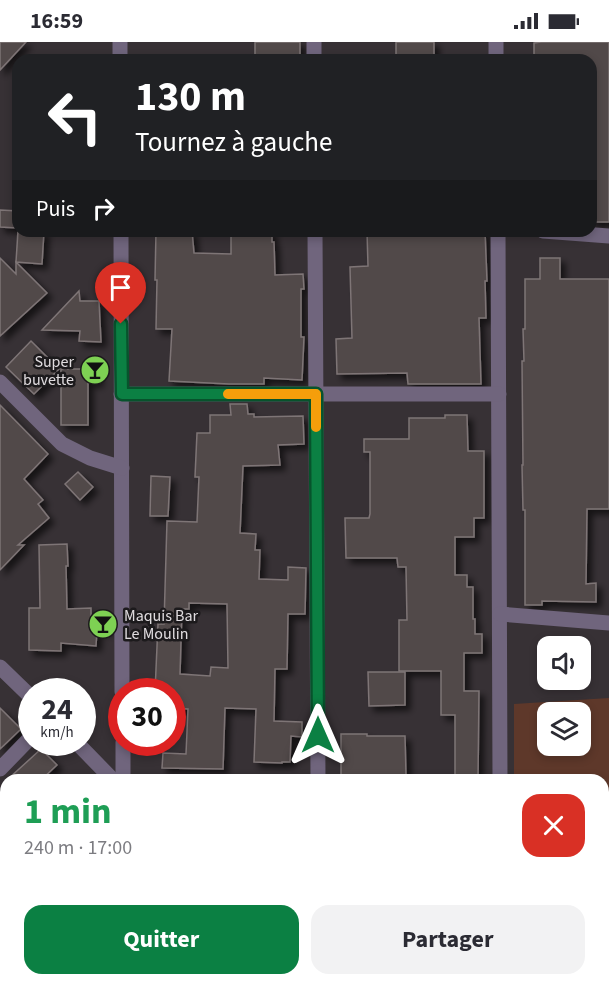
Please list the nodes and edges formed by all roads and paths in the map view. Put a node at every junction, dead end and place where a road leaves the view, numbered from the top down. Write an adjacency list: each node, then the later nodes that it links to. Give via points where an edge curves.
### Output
1 (121, 237): 5 (street)
2 (315, 237): 6 (street)
3 (498, 237): 7 (street)
4 (0, 382): 8 (street, via 62,444)
5 (122, 394): 6 (street); 8 (street)
6 (316, 394): 7 (street); 20 (street)
7 (499, 394): 9 (street)
8 (122, 468): 12 (street)
9 (500, 614): 10 (street); 21 (street)
10 (609, 623)
11 (0, 667): 13 (street)
12 (122, 678)
13 (18, 684)
14 (18, 750): 17 (street)
15 (90, 756): 18 (street)
16 (123, 756): 19 (street)
17 (0, 769)
18 (107, 774)
19 (123, 774)
20 (318, 774)
21 (500, 774)

